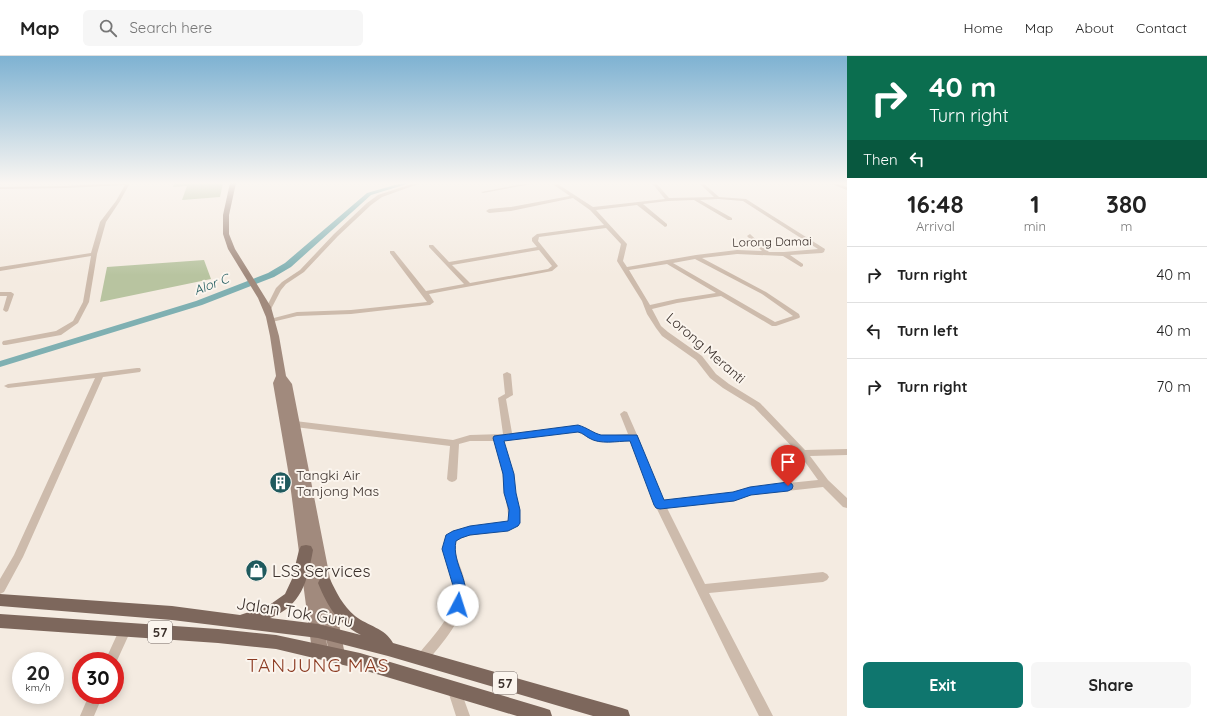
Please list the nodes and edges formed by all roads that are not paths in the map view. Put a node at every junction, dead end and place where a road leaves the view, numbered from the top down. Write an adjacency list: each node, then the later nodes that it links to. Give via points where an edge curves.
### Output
1 (109, 214): 15 (street, via 102,222)
2 (229, 214): 30 (main road, via 226,229 228,242)
3 (359, 214): 30 (street, via 302,271 281,286)
4 (596, 214): 10 (street, Lorong Meranti)
5 (651, 214): 9 (street)
6 (721, 214): 8 (street)
7 (768, 214): 17 (street, Lorong Damai, via 822,249)
8 (730, 219)
9 (665, 225)
10 (607, 226): 13 (street, via 537,236 534,238); 23 (street, Lorong Meranti, via 624,244 620,261)
11 (750, 236): 16 (street)
12 (431, 246): 20 (street)
13 (540, 248): 20 (street); 24 (street, via 554,263 554,268)
14 (392, 252): 25 (street)
15 (94, 254): 22 (street); 32 (street, via 86,302 76,322 58,333)
16 (768, 254): 17 (street, Lorong Damai); 18 (street, Lorong Damai, via 737,252)
17 (784, 254): 21 (street)
18 (696, 257): 19 (street, Lorong Damai); 27 (street, via 764,293 797,317 774,325)
19 (668, 262): 23 (street, Lorong Damai); 27 (street)
20 (447, 264): 24 (street)
21 (801, 265)
22 (0, 269)
23 (625, 269): 28 (street, Lorong Meranti)
24 (468, 285): 25 (street)
25 (426, 293): 31 (street, via 431,302 428,304 351,312 297,314)
26 (0, 294): 29 (street, via 11,294)
27 (723, 294): 28 (street)
28 (648, 308): 44 (street, Lorong Meranti, via 658,327 665,334 699,358 713,376 757,405)
29 (6, 310)
30 (268, 310): 31 (main road)
31 (272, 320): 36 (main road)
32 (6, 343)
33 (137, 370): 35 (street)
34 (507, 374): 40 (street, via 509,395 502,398)
35 (100, 375): 37 (street); 52 (street, via 18,557)
36 (281, 376): 39 (main road, via 287,384); 49 (main road, via 278,383)
37 (8, 386)
38 (624, 414): 41 (street)
39 (295, 424): 42 (street); 51 (main road)
40 (503, 438): 41 (street, via 578,429 601,439); 42 (street, via 464,438); 64 (street, via 514,523 457,534 451,539 448,549 460,589 458,605 452,619)
41 (634, 438): 48 (street)
42 (455, 443): 45 (street)
43 (847, 452): 44 (street)
44 (803, 453): 46 (street, Lorong Meranti)
45 (452, 479)
46 (825, 483): 47 (street, Lorong Meranti); 48 (street)
47 (847, 504)
48 (660, 505): 53 (street)
49 (306, 550): 55 (main road, via 299,580 294,593 286,603 275,611); 58 (main road)
50 (824, 577): 53 (street)
51 (325, 583): 59 (main road); 60 (main road, via 339,610 349,620 383,640)
52 (0, 589)
53 (702, 589): 71 (street)
54 (0, 600): 55 (main road, Jalan Tok Guru / 57, via 172,613)
55 (239, 621): 58 (main road, Jalan Tok Guru / 57)
56 (1, 623): 57 (main road, 57)
57 (125, 630): 61 (main road, 57, via 276,642); 62 (street)
58 (318, 631): 59 (main road, Jalan Tok Guru / 57); 61 (main road)
59 (334, 635): 60 (main road, Jalan Tok Guru / 57); 63 (main road)
60 (388, 649): 64 (main road, Jalan Tok Guru / 57)
61 (320, 651): 63 (main road, 57)
62 (115, 652)
63 (337, 655): 65 (main road, 57)
64 (422, 659): 70 (main road, Jalan Tok Guru / 57)
65 (453, 688): 68 (street); 69 (main road, 57)
66 (92, 704): 67 (street)
67 (87, 716)
68 (463, 716)
69 (544, 716)
70 (622, 716)
71 (766, 716)

